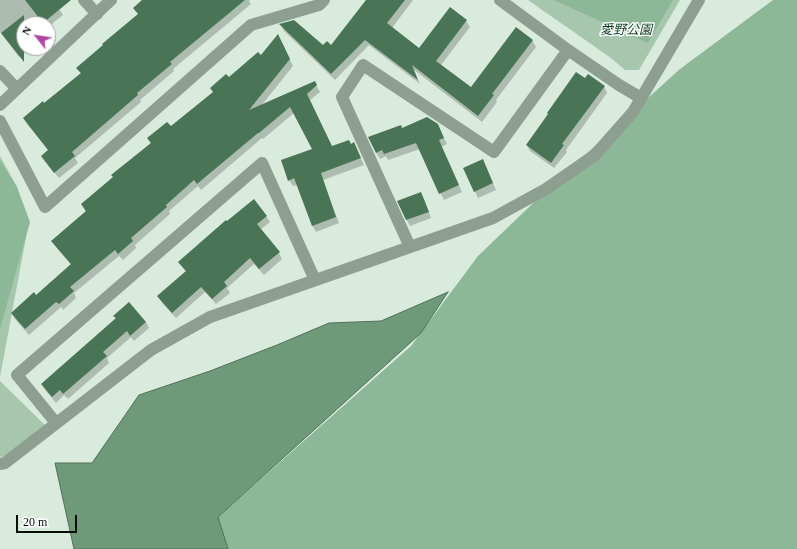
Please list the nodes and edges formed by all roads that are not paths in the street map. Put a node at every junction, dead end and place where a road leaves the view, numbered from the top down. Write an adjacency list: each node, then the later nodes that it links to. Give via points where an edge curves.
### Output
1 (84, 0): 6 (street)
2 (111, 0): 6 (street)
3 (324, 0): 12 (street, via 319,5 251,25 45,207)
4 (500, 0): 7 (street)
5 (699, 0): 10 (street)
6 (97, 14): 9 (street)
7 (568, 50): 10 (street); 13 (street, via 494,152 363,65 342,98)
8 (0, 70): 9 (street)
9 (17, 89): 11 (street)
10 (641, 98): 13 (street, via 633,112 595,155 546,189 493,218)
11 (0, 105)
12 (0, 122)
13 (410, 247): 14 (street)
14 (315, 280): 15 (street, via 210,317 151,350); 15 (street, via 262,164 17,375)
15 (56, 423): 16 (street, via 5,463)
16 (0, 464)

